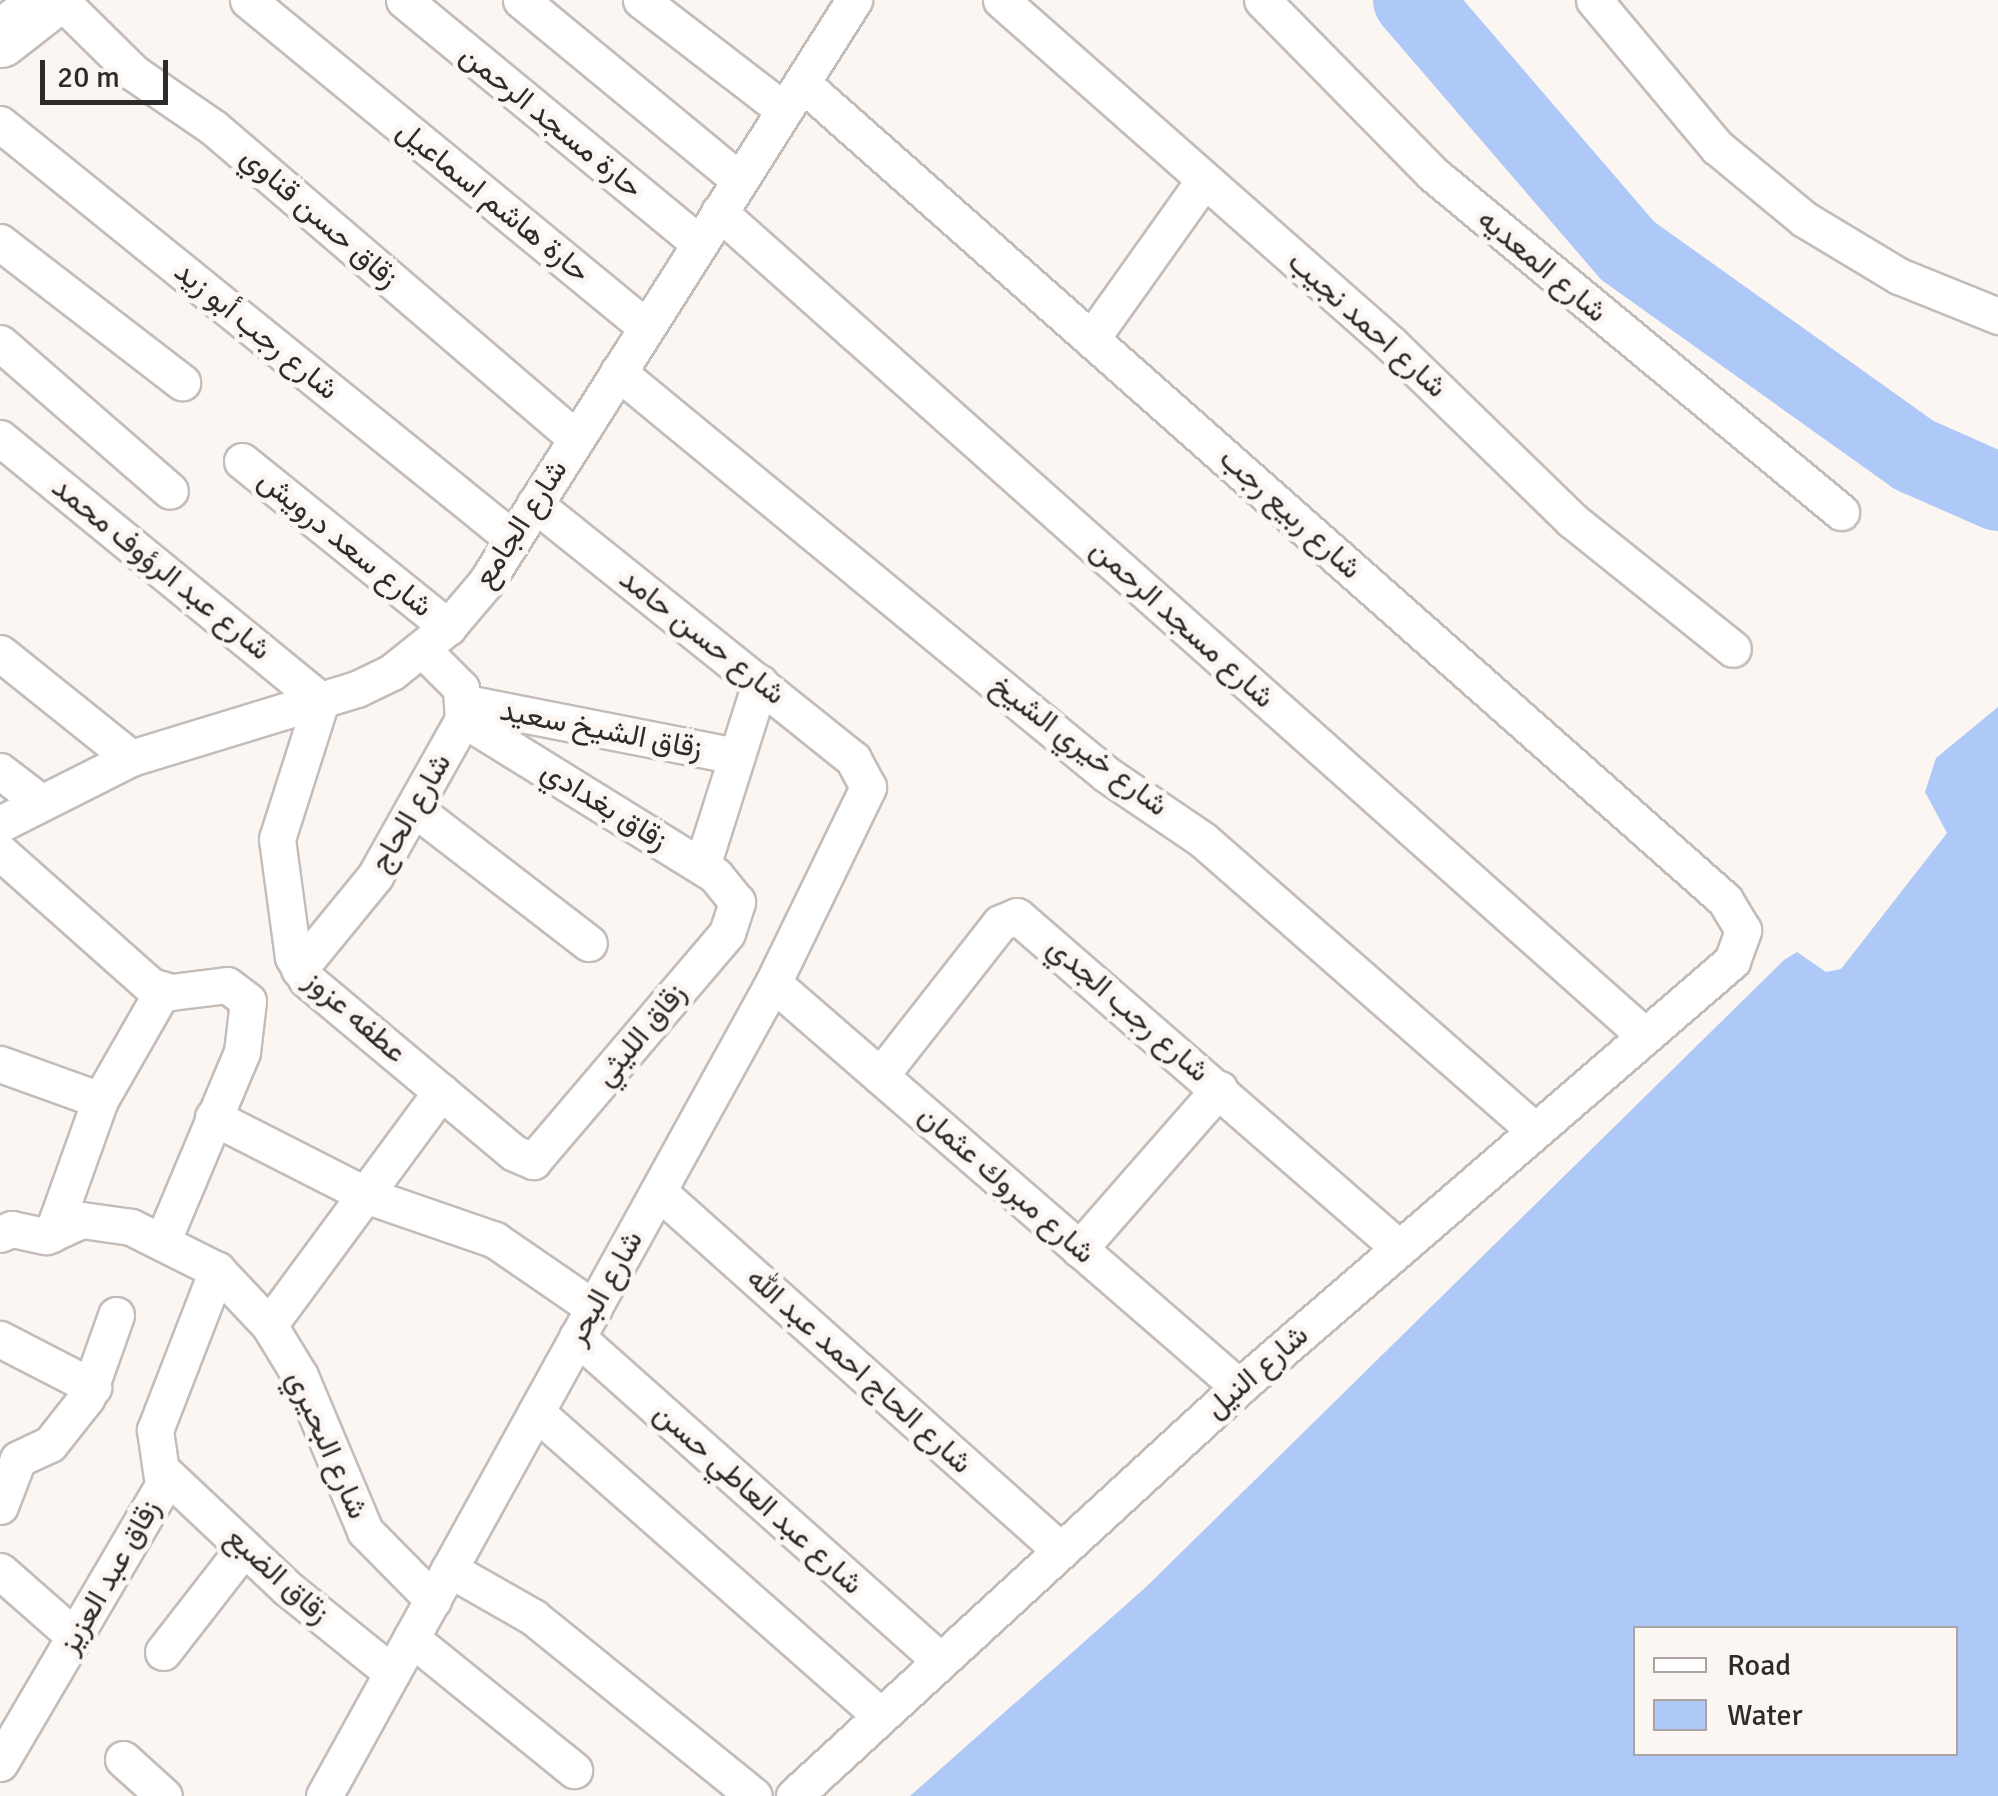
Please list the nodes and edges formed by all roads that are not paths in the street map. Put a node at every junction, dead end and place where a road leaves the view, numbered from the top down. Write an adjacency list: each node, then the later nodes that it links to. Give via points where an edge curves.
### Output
1 (50, 0): 11 (highway)
2 (60, 0): 26 (street, زقاق حسن قناوي, via 134,73 214,128)
3 (248, 0): 20 (street, حارة هاشم اسماعيل)
4 (404, 0): 18 (street, حارة مسجد الرحمن)
5 (521, 0): 14 (street)
6 (641, 0): 12 (street, شارع ربيع رجب)
7 (1000, 0): 15 (street, شارع احمد نجيب)
8 (1262, 0): 30 (street, شارع المعديه, via 1433,174)
9 (1594, 0): 19 (street, via 1718,147 1804,219 1899,276)
10 (848, 2): 12 (street, شارع الجامع)
11 (0, 39)
12 (793, 96): 14 (street, شارع الجامع); 21 (street, شارع ربيع رجب)
13 (0, 124): 31 (street, شارع رجب أبو زيد)
14 (739, 180): 16 (street, شارع الجامع)
15 (1204, 180): 21 (street); 33 (street, شارع احمد نجيب, via 1403,356 1572,520)
16 (719, 212): 18 (street, شارع الجامع); 53 (street, شارع مسجد الرحمن)
17 (0, 242): 24 (street)
18 (699, 243): 20 (street, شارع الجامع)
19 (1998, 316)
20 (646, 328): 23 (street, شارع الجامع)
21 (1091, 339): 49 (street, شارع ربيع رجب, via 1725,900 1743,930)
22 (0, 343): 28 (street)
23 (618, 372): 26 (street, شارع الجامع); 60 (street, شارع خيري الشيخ, via 1106,774 1203,840)
24 (182, 382)
25 (0, 438): 36 (street, شارع عبد الرؤوف محمد)
26 (576, 438): 29 (street, شارع الجامع)
27 (242, 461): 32 (street, شارع سعد درويش)
28 (170, 491)
29 (535, 504): 31 (street, شارع الجامع); 35 (street, شارع حسن حامد)
30 (1840, 512)
31 (513, 538): 32 (street, شارع الجامع)
32 (436, 639): 36 (street, شارع الجامع, via 358,689); 37 (street, via 461,688)
33 (1733, 650)
34 (0, 653): 39 (street)
35 (760, 683): 38 (street, زقاق الشيخ سعيد); 41 (street, شارع حسن حامد)
36 (321, 701): 39 (street, شارع الجامع); 50 (street, عطفه عزوز, via 278,839 278,873)
37 (464, 711): 38 (street, زقاق الشيخ سعيد); 43 (street, شارع الحاج); 46 (street, زقاق بغدادي)
38 (737, 756): 46 (street, زقاق الشيخ سعيد)
39 (131, 758): 42 (street, شارع الجامع)
40 (0, 772): 42 (street)
41 (865, 774): 51 (street, شارع البحر, via 865,801)
42 (39, 802): 44 (street, شارع الجامع)
43 (416, 810): 48 (street); 50 (street, شارع الحاج, via 375,876)
44 (0, 824)
45 (0, 852): 52 (street)
46 (702, 866): 47 (street, زقاق بغدادي, via 729,886)
47 (737, 902): 61 (street, زقاق الليثي, via 727,933)
48 (589, 943)
49 (1732, 961): 53 (street, شارع النيل)
50 (298, 969): 57 (street, عطفه عزوز)
51 (772, 983): 55 (street, شارع مبروك عثمان); 62 (street, شارع البحر)
52 (163, 990): 58 (street); 59 (street, via 227,985 248,1001 252,1014 242,1052)
53 (1644, 1035): 60 (street, شارع النيل)
54 (0, 1064): 58 (street)
55 (880, 1076): 56 (street, شارع رجب الجدي, via 1000,923 1017,916); 68 (street, شارع مبروك عثمان)
56 (1218, 1089): 67 (street, شارع رجب الجدي); 68 (street)
57 (441, 1092): 61 (street, عطفه عزوز, via 514,1154); 63 (street)
58 (100, 1100): 65 (street)
59 (212, 1117): 63 (street, شارع عبد العاطي حسن); 66 (street)
60 (1534, 1130): 67 (street, شارع النيل)
61 (532, 1160)
62 (659, 1192): 71 (street, شارع البحر); 80 (street, شارع الحاج احمد عبد الله)
63 (368, 1196): 71 (street, شارع عبد العاطي حسن, via 494,1240); 72 (street)
64 (6, 1231): 65 (street, شارع البحيري)
65 (52, 1234): 66 (street, شارع البحيري, via 82,1220)
66 (164, 1238): 69 (street, شارع البحيري)
67 (1399, 1248): 75 (street, شارع النيل)
68 (1079, 1249): 75 (street, شارع مبروك عثمان)
69 (216, 1270): 72 (street, شارع البحيري); 77 (street, زقاق عبد العزيز, via 155,1430)
70 (116, 1316): 74 (street)
71 (586, 1322): 76 (street, شارع البحر); 86 (street, شارع عبد العاطي حسن)
72 (268, 1325): 82 (street, شارع البحيري, via 310,1397 366,1531)
73 (0, 1340): 74 (street)
74 (93, 1387): 78 (street, via 50,1444 18,1459)
75 (1239, 1387): 80 (street, شارع النيل)
76 (536, 1412): 82 (street, شارع البحر); 88 (street)
77 (166, 1474): 79 (street, زقاق الضبع); 83 (street, زقاق عبد العزيز)
78 (0, 1506)
79 (244, 1548): 85 (street); 87 (street, زقاق الضبع)
80 (1059, 1549): 86 (street, شارع النيل)
81 (0, 1571): 83 (street)
82 (441, 1584): 84 (street, شارع البحر); 94 (street, شارع البحيري, via 533,1617)
83 (75, 1637): 90 (street, زقاق عبد العزيز)
84 (411, 1638): 87 (street, شارع البحر); 91 (street)
85 (163, 1652)
86 (939, 1660): 88 (street, شارع النيل)
87 (392, 1672): 93 (street, شارع البحر)
88 (880, 1715): 95 (street, شارع النيل)
89 (123, 1759): 92 (street)
90 (0, 1763)
91 (574, 1770)
92 (164, 1796)
93 (324, 1796)
94 (754, 1796)
95 (794, 1796)

